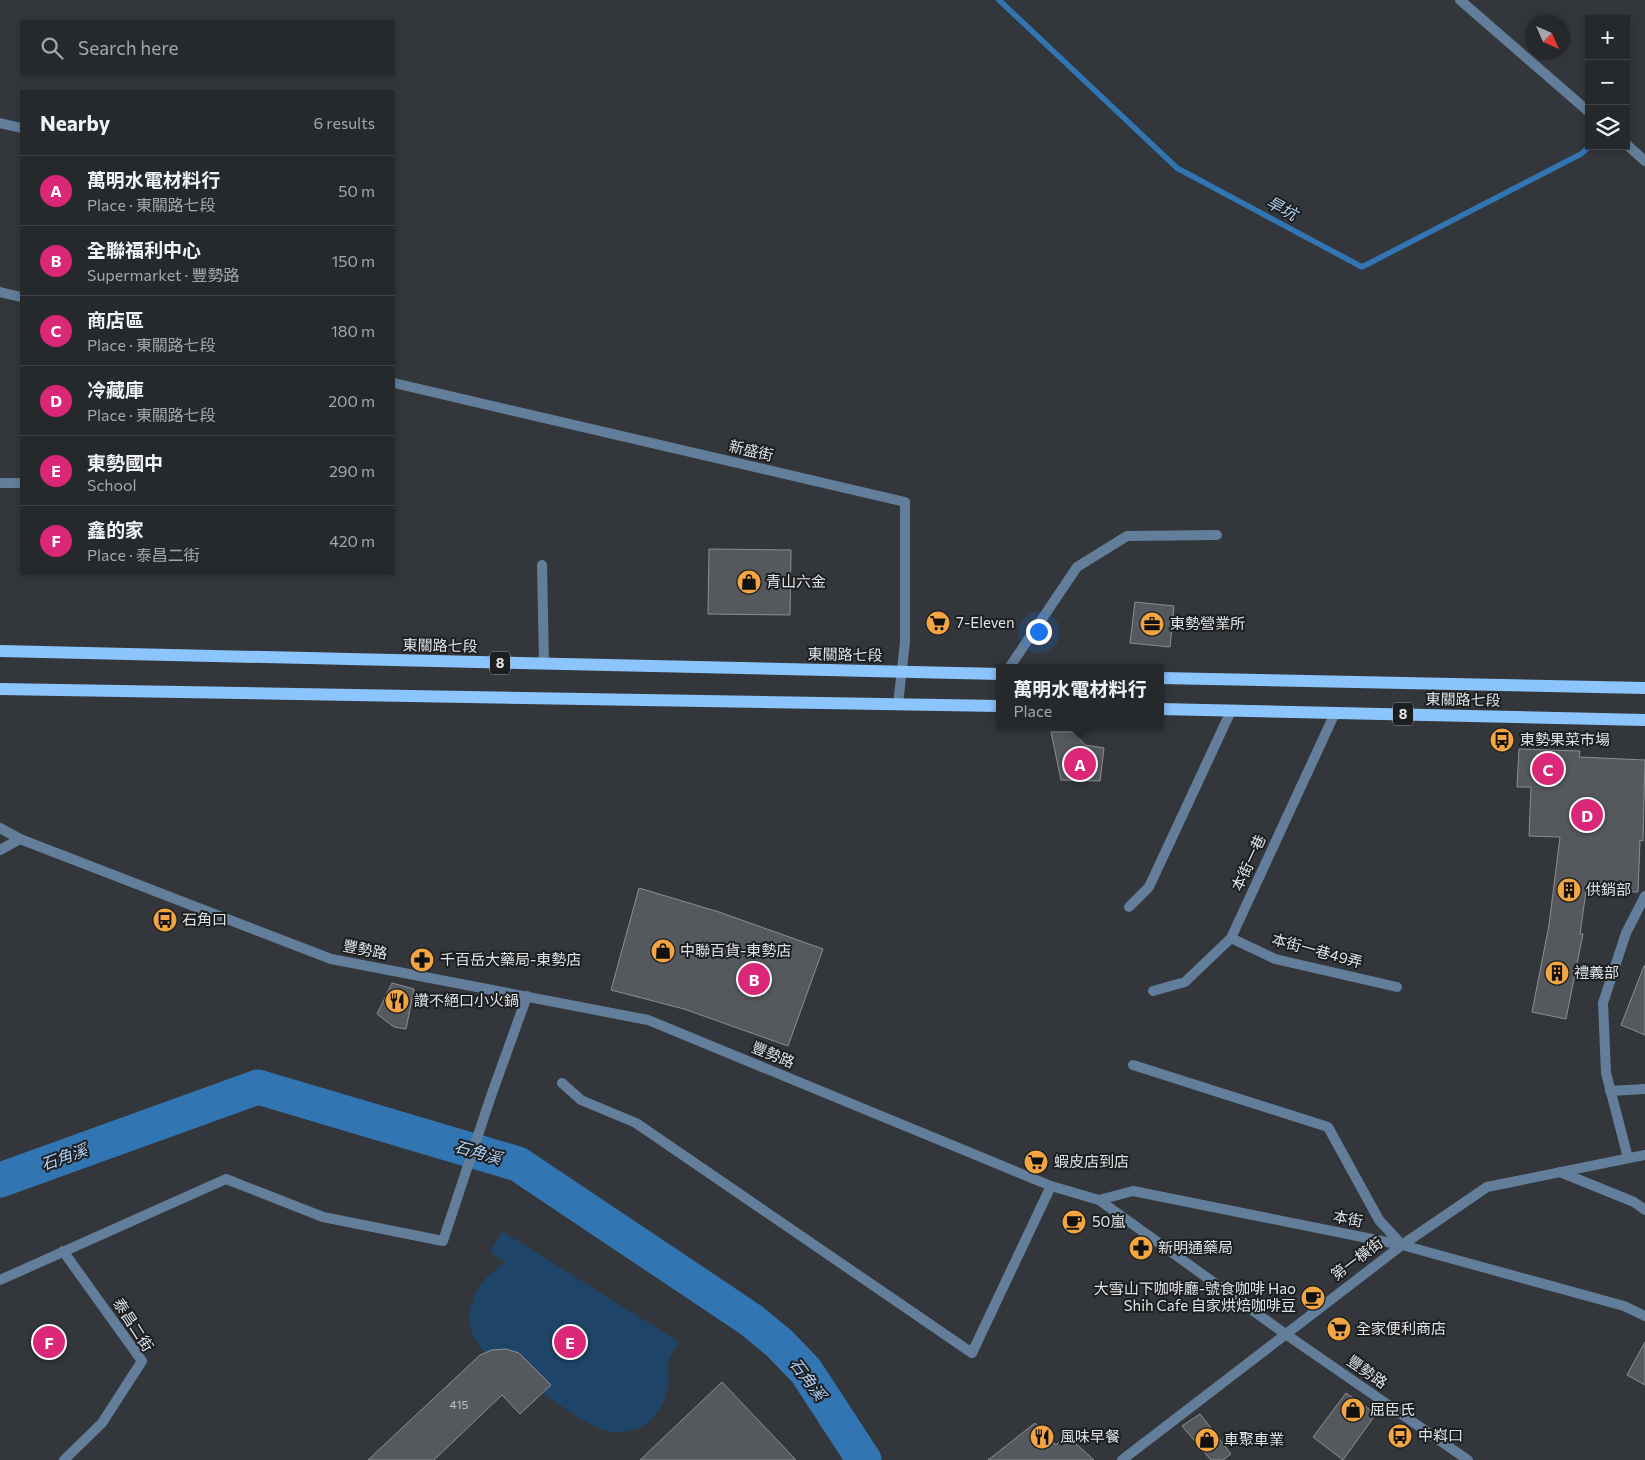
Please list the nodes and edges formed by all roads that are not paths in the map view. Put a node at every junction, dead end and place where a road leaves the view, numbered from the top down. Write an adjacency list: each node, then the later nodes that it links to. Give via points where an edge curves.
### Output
1 (1460, 0): 2 (street)
2 (1585, 109)
3 (0, 123): 4 (street)
4 (20, 128)
5 (1630, 148): 6 (street)
6 (1645, 161)
7 (0, 292): 8 (street)
8 (20, 297)
9 (395, 383): 17 (street, 新盛街, via 905,502 905,642)
10 (0, 483): 11 (street)
11 (20, 483)
12 (1217, 535): 16 (street, via 1127,536 1076,567)
13 (542, 565): 15 (street)
14 (0, 651): 15 (main road, 東關路七段 / 8)
15 (544, 664): 17 (main road, 東關路七段 / 8)
16 (1012, 664)
17 (901, 672): 18 (main road, 東關路七段 / 8); 22 (street, 新盛街)
18 (996, 674)
19 (1164, 678): 20 (main road, 東關路七段 / 8)
20 (1645, 688)
21 (0, 690): 22 (main road)
22 (898, 704): 23 (main road)
23 (996, 706)
24 (1164, 709): 25 (main road, 東關路七段 / 8)
25 (1231, 711): 26 (main road, 東關路七段 / 8); 32 (street, via 1149,887)
26 (1335, 713): 27 (main road, 東關路七段 / 8); 33 (street, 本街一巷)
27 (1645, 720)
28 (0, 828): 29 (street, 豐勢路)
29 (20, 839): 30 (street); 36 (street, 豐勢路, via 331,959)
30 (0, 850)
31 (1645, 896): 40 (street, via 1626,933 1603,1003 1606,1073)
32 (1129, 907)
33 (1231, 938): 34 (street, 本街一巷49弄, via 1275,959); 35 (street, 本街一巷, via 1185,982)
34 (1397, 987)
35 (1153, 991)
36 (528, 996): 44 (street, 豐勢路, via 648,1020); 48 (street, via 443,1240 323,1217 226,1179)
37 (1133, 1065): 47 (street, via 1328,1127 1379,1220)
38 (562, 1083): 44 (street, via 581,1100 636,1123 972,1353)
39 (1645, 1089): 40 (street)
40 (1610, 1091): 42 (street)
41 (1645, 1155): 42 (street, 第一橫街)
42 (1628, 1158): 43 (street, 第一橫街)
43 (1560, 1172): 46 (street, via 1634,1202); 47 (street, 第一橫街, via 1488,1187)
44 (1051, 1186): 45 (street, 豐勢路)
45 (1099, 1200): 47 (street, 本街, via 1133,1191); 51 (street, 豐勢路)
46 (1645, 1210)
47 (1402, 1245): 50 (street, 本街, via 1624,1306); 51 (street, 第一橫街)
48 (63, 1251): 49 (street); 52 (street, 泰昌二街, via 142,1361 102,1424)
49 (0, 1280)
50 (1645, 1316)
51 (1284, 1333): 53 (street, 第一橫街); 54 (street, 豐勢路)
52 (64, 1460)
53 (1122, 1460)
54 (1468, 1460)

